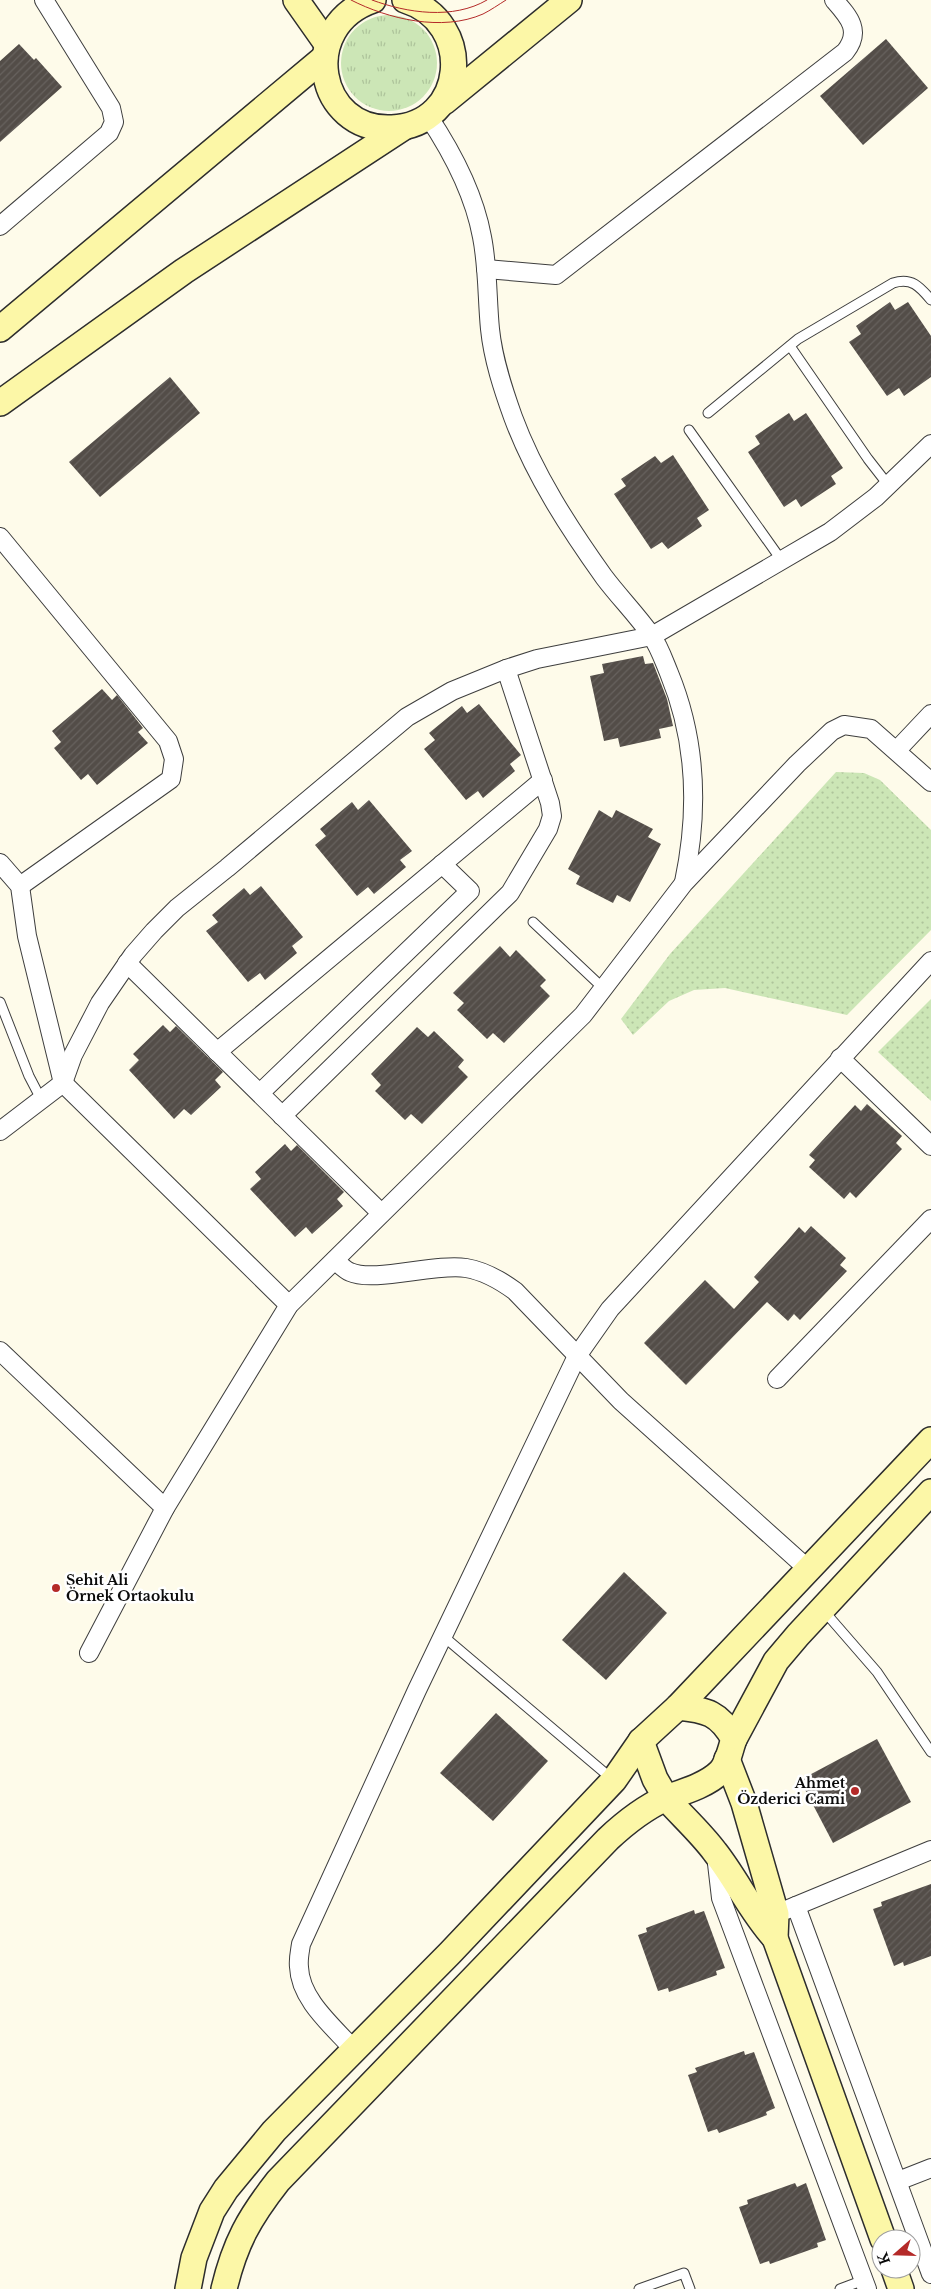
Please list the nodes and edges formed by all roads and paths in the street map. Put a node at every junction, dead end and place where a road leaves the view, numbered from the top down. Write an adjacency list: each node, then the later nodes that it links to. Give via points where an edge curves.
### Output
1 (44, 0): 11 (street, via 111,108 114,122 109,133)
2 (296, 0): 8 (main road)
3 (373, 0): 8 (main road, via 345,15 332,31)
4 (405, 0): 7 (main road, via 427,10)
5 (569, 0): 9 (main road)
6 (834, 0): 12 (street, via 853,28 852,42 845,52 556,275)
7 (441, 10): 9 (main road, via 454,56 452,83)
8 (326, 50): 10 (main road, via 328,84 342,108 364,123); 14 (main road)
9 (433, 111): 10 (main road); 12 (street, via 471,198 482,236)
10 (404, 127): 16 (main road, via 184,271)
11 (0, 226)
12 (486, 269): 23 (street, via 490,330 496,360 521,435 544,482 582,545)
13 (931, 300): 15 (lane, via 913,282 893,283)
14 (0, 329)
15 (790, 346): 17 (lane); 20 (lane)
16 (0, 403)
17 (708, 413)
18 (688, 430): 22 (lane)
19 (931, 444): 20 (street)
20 (889, 486): 22 (street, via 830,532)
21 (0, 537): 32 (street, via 168,741 174,759 171,779)
22 (782, 561): 23 (street)
23 (652, 636): 24 (street); 31 (street, via 676,690 690,747 694,785 693,830)
24 (506, 668): 27 (street); 35 (street, via 452,691 407,717 177,908)
25 (931, 714): 26 (street)
26 (897, 750): 28 (street); 31 (street, via 871,728 844,725 832,731)
27 (542, 780): 30 (street); 43 (street, via 552,809 551,822 510,893)
28 (931, 782)
29 (0, 863): 32 (street)
30 (442, 864): 38 (street); 41 (street, via 470,891)
31 (684, 883): 36 (street)
32 (20, 886): 40 (street, via 27,936)
33 (533, 922): 36 (lane)
34 (931, 961): 39 (street)
35 (127, 963): 38 (street); 40 (street, via 86,1029)
36 (603, 988): 46 (street, via 583,1015)
37 (0, 1002): 42 (lane)
38 (217, 1052): 41 (street)
39 (840, 1058): 45 (street); 51 (street, via 610,1309)
40 (63, 1083): 42 (street); 49 (street)
41 (260, 1093): 43 (street)
42 (41, 1099): 44 (street)
43 (282, 1116): 46 (street)
44 (0, 1131)
45 (931, 1146)
46 (381, 1213): 48 (street)
47 (931, 1219): 52 (street)
48 (335, 1260): 49 (street); 51 (street, via 349,1272 366,1275 431,1268 466,1268 487,1274 514,1291)
49 (289, 1304): 55 (street)
50 (0, 1351): 55 (street)
51 (577, 1356): 56 (street, via 621,1401); 58 (street)
52 (777, 1379)
53 (931, 1440): 56 (main road)
54 (931, 1492): 57 (main road)
55 (165, 1508): 59 (street)
56 (808, 1569): 60 (main road)
57 (822, 1609): 62 (main road, via 776,1661); 63 (lane, via 877,1672)
58 (443, 1636): 64 (lane); 69 (street, via 300,1944 299,1968 306,1992)
59 (89, 1653)
60 (678, 1707): 61 (main road); 62 (main road, via 713,1714 726,1725)
61 (641, 1741): 64 (main road); 65 (main road)
62 (731, 1749): 65 (main road, via 720,1772); 68 (main road, via 744,1804)
63 (931, 1752)
64 (614, 1780): 69 (main road)
65 (666, 1798): 67 (main road); 76 (main road, via 652,1804 608,1839 278,2181 248,2221 232,2258)
66 (931, 1850): 68 (street)
67 (715, 1852): 68 (main road, via 760,1921); 74 (street, via 722,1898)
68 (783, 1919): 71 (street); 72 (main road)
69 (354, 2050): 75 (main road, via 274,2131 226,2189 204,2230)
70 (931, 2168): 71 (street)
71 (898, 2181): 73 (street)
72 (880, 2229)
73 (931, 2274)
74 (866, 2285): 79 (lane)
75 (188, 2289)
76 (224, 2289)
77 (639, 2289): 78 (lane, via 684,2273)
78 (690, 2289)
79 (840, 2289)

